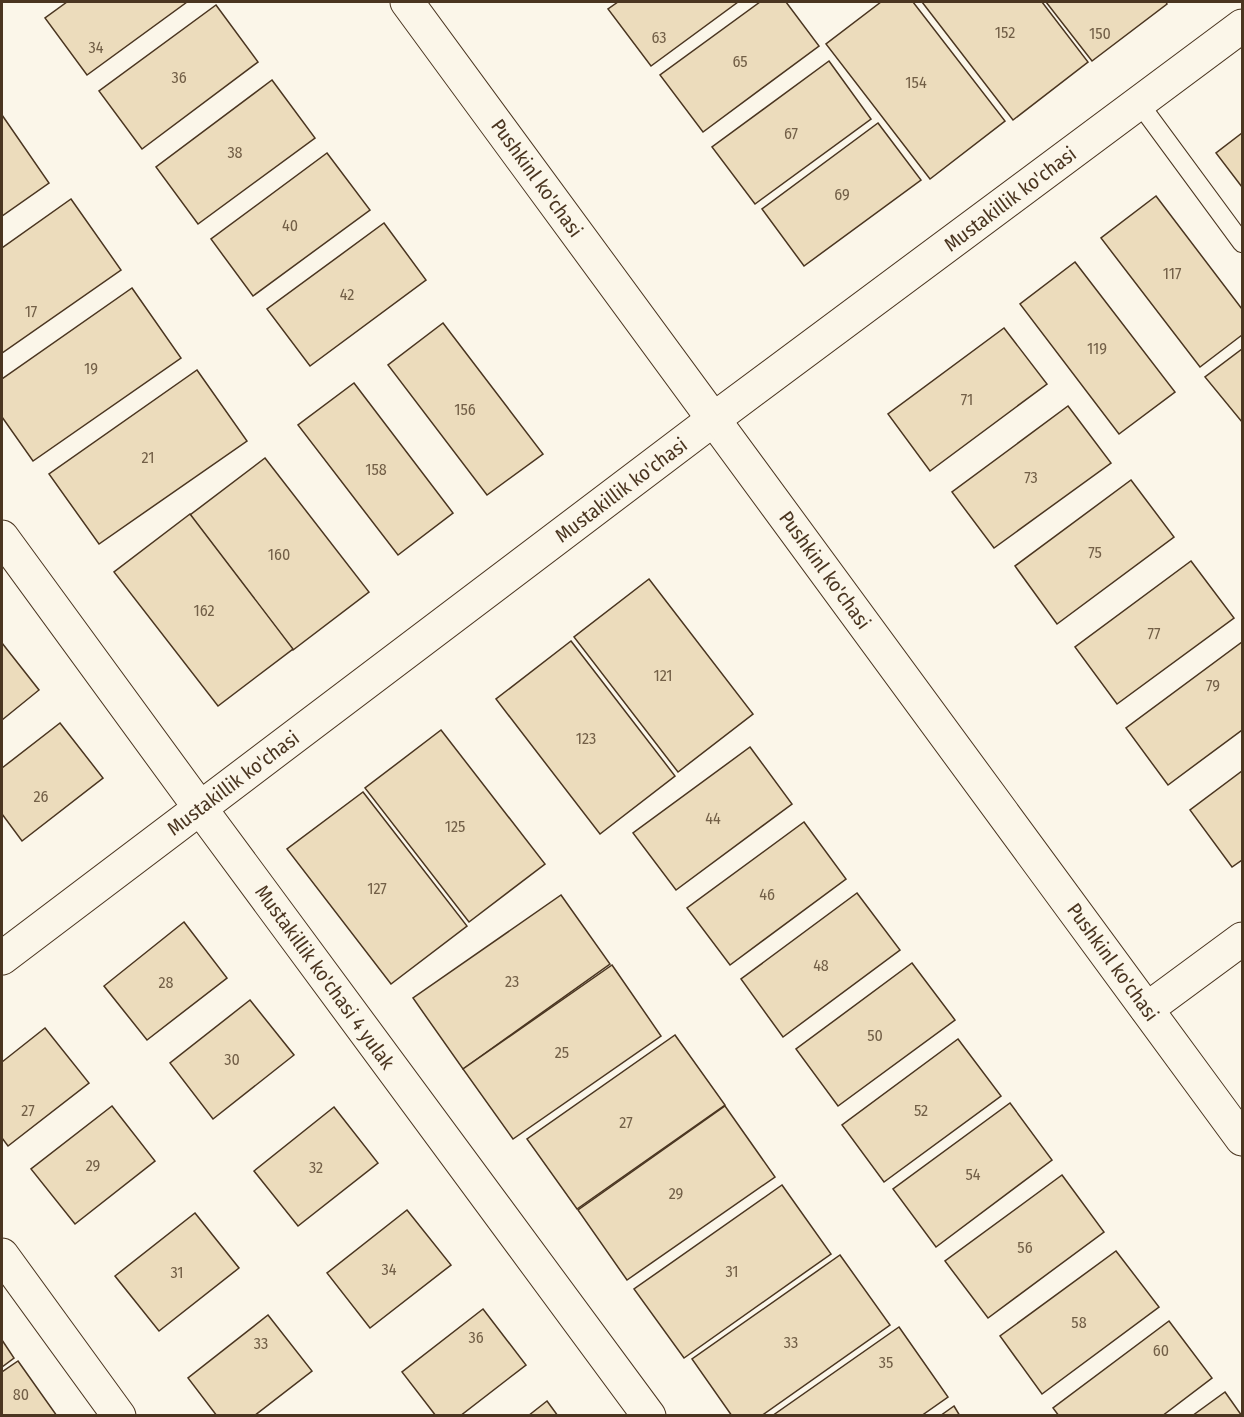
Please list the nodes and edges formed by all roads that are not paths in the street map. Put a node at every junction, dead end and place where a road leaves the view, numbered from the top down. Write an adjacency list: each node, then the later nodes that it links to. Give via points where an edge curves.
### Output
1 (407, 2): 5 (street, Pushkinl ko'chasi)
2 (1242, 26): 3 (street, Mustakillik ko'chasi)
3 (1139, 103): 4 (lane); 5 (street, Mustakillik ko'chasi)
4 (1242, 243)
5 (714, 419): 7 (street, Mustakillik ko'chasi); 10 (street, Pushkinl ko'chasi)
6 (2, 537): 7 (street, Mustakillik ko'chasi 4 yulak)
7 (200, 808): 9 (street, Mustakillik ko'chasi); 14 (street, Mustakillik ko'chasi 4 yulak)
8 (1242, 939): 10 (street)
9 (2, 958)
10 (1147, 1009): 11 (street, Pushkinl ko'chasi)
11 (1242, 1139)
12 (2, 1255): 13 (street)
13 (119, 1416)
14 (649, 1416)

